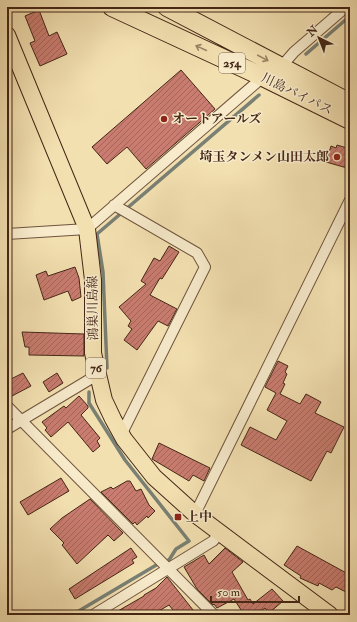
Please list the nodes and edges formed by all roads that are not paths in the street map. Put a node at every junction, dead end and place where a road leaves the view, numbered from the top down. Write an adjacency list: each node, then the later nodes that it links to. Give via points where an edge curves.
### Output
1 (112, 7): 6 (highway, 川島バイパス / 254, one-way to 1)
2 (167, 7): 5 (highway, 川島バイパス / 254, one-way to 5)
3 (346, 7): 5 (street, via 294,52)
4 (7, 35): 11 (main road, 鴻巣川島線 / 76)
5 (281, 67): 7 (highway, 川島バイパス / 254)
6 (263, 77): 8 (highway, 川島バイパス / 254); 10 (street)
7 (350, 103)
8 (350, 120)
9 (350, 200): 18 (street)
10 (114, 205): 11 (street); 17 (street, via 197,253 205,266)
11 (87, 229): 12 (street); 13 (main road, 鴻巣川島線 / 76, via 93,280 93,353)
12 (7, 234)
13 (97, 375): 15 (street); 17 (main road, 鴻巣川島線 / 76, via 104,400)
14 (7, 406): 15 (street)
15 (22, 420): 16 (street); 20 (street)
16 (7, 430)
17 (121, 435): 18 (main road, 鴻巣川島線 / 76, via 154,477)
18 (195, 514): 19 (main road, 鴻巣川島線 / 76)
19 (219, 534): 20 (street, via 213,541); 23 (main road, 鴻巣川島線 / 76)
20 (168, 568): 21 (street); 22 (street)
21 (93, 615)
22 (214, 615)
23 (330, 615)

